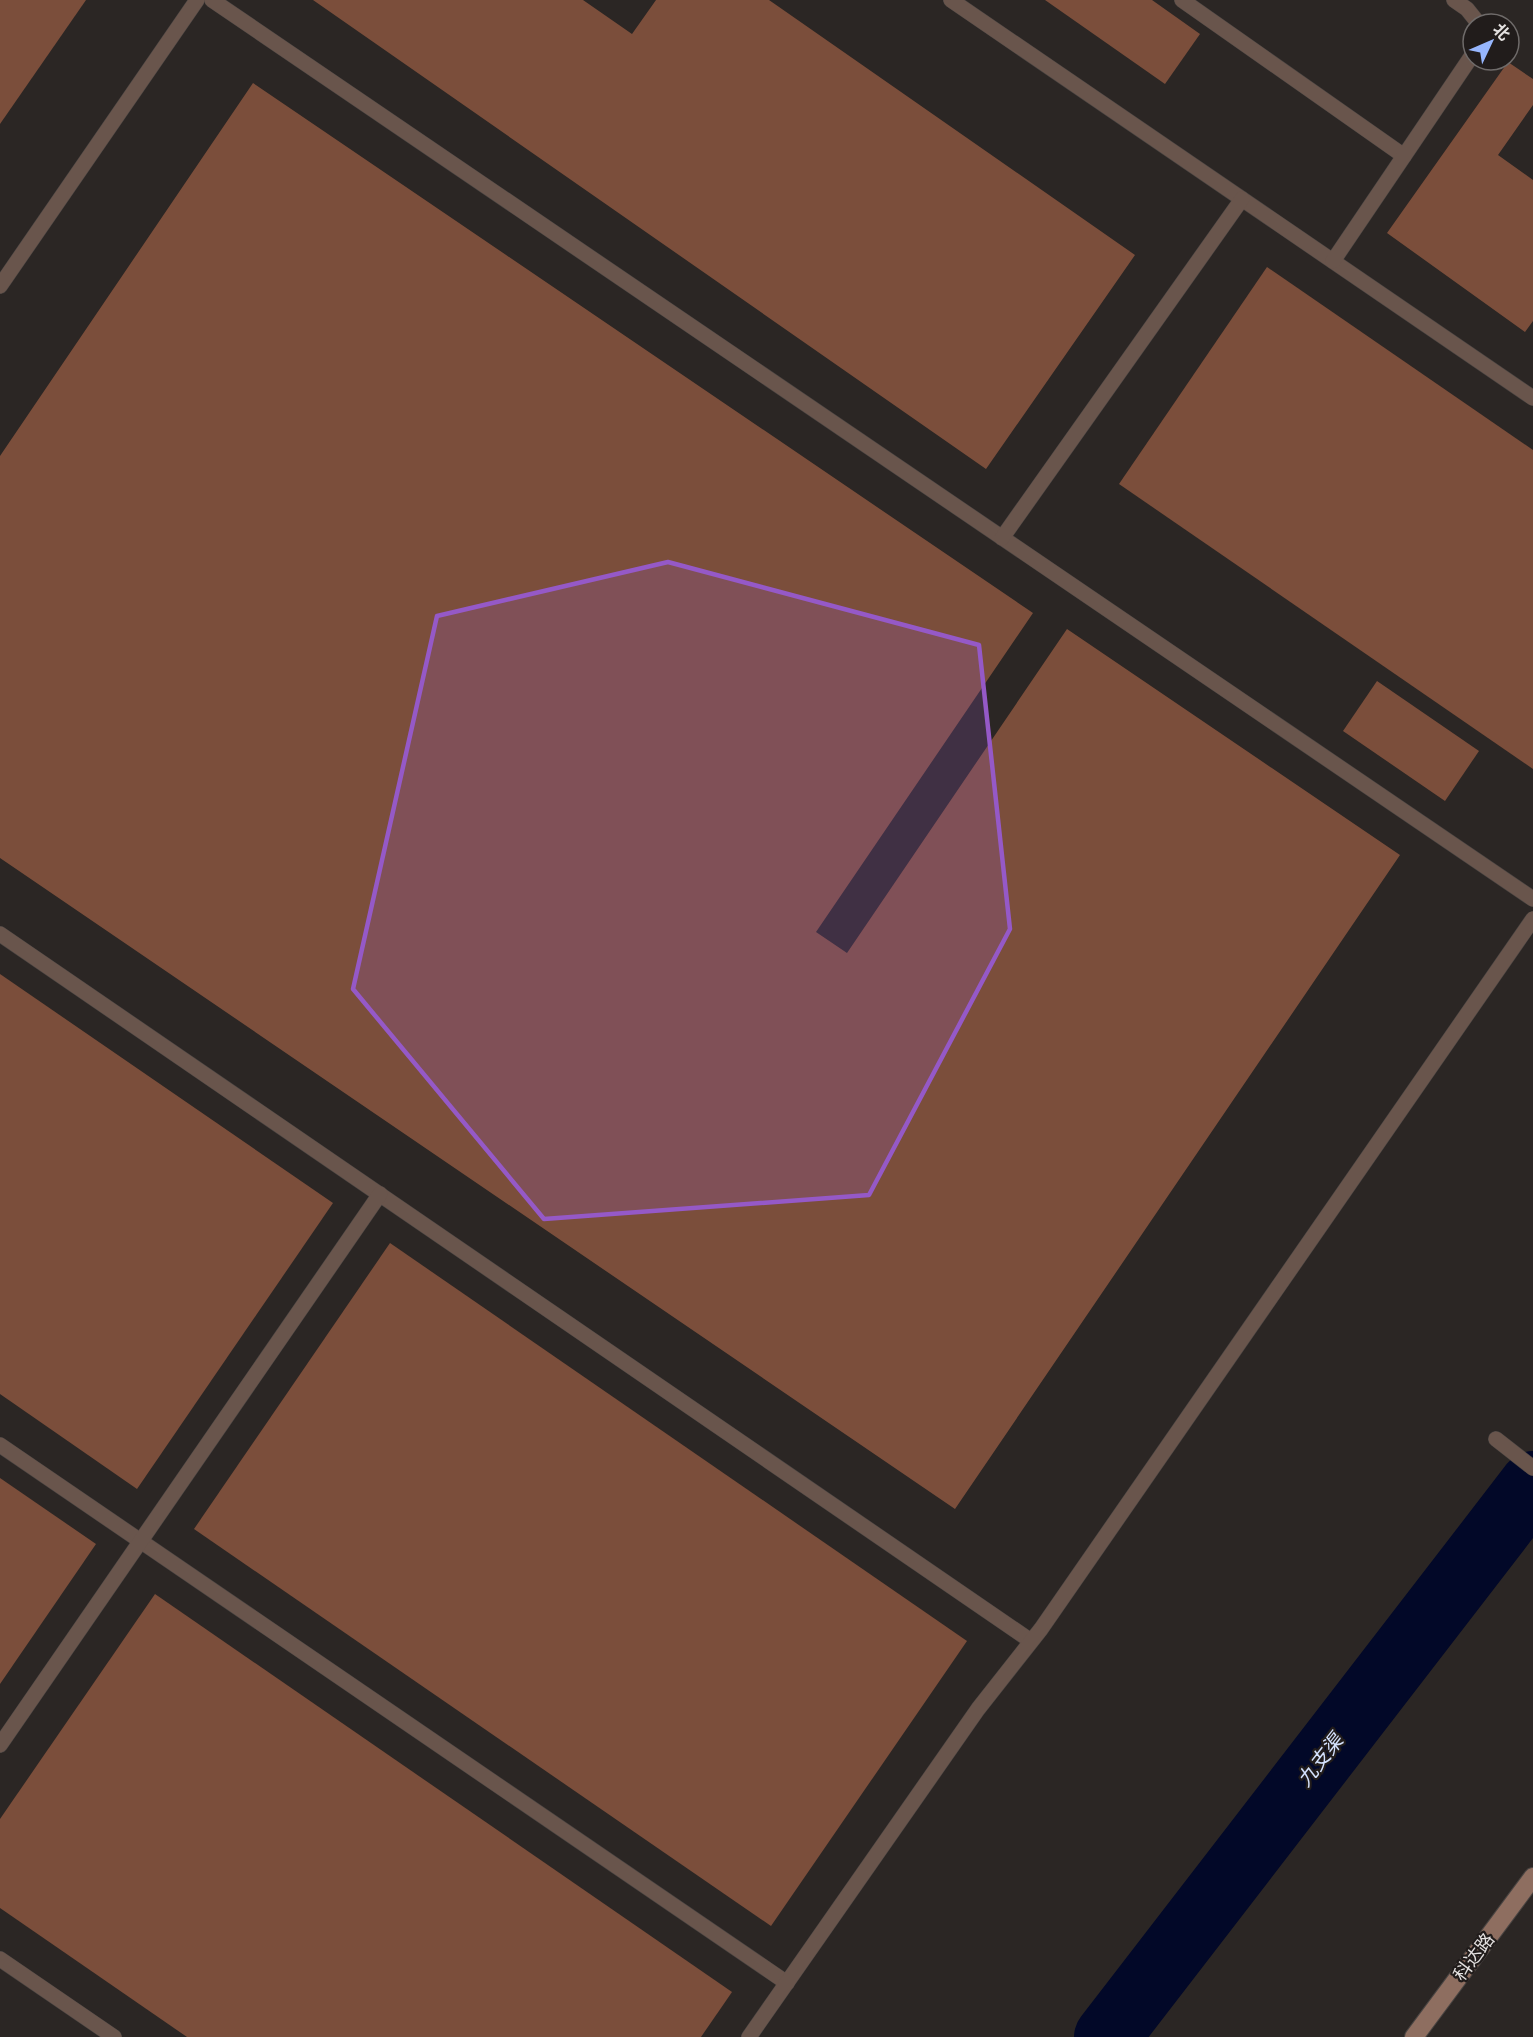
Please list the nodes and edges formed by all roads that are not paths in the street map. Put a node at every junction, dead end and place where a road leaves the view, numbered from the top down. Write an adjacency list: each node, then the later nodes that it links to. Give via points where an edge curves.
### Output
1 (197, 0): 11 (lane)
2 (212, 0): 13 (lane)
3 (951, 0): 9 (lane)
4 (1182, 0): 8 (lane)
5 (1454, 0): 6 (lane)
6 (1469, 12)
7 (1461, 72): 8 (lane)
8 (1404, 156): 10 (lane)
9 (1242, 199): 10 (lane); 13 (lane)
10 (1333, 261): 12 (lane)
11 (0, 284)
12 (1533, 398)
13 (1002, 538): 14 (lane)
14 (1533, 899)
15 (1533, 919): 22 (lane)
16 (0, 934): 17 (lane)
17 (380, 1194): 21 (lane); 22 (lane)
18 (1496, 1439): 20 (lane)
19 (0, 1445): 21 (lane)
20 (1533, 1468)
21 (141, 1541): 23 (lane); 26 (lane)
22 (1031, 1641): 26 (lane, via 978,1709)
23 (0, 1744)
24 (1533, 1877): 29 (street, 科达路)
25 (0, 1959): 27 (lane)
26 (787, 1983): 28 (lane)
27 (114, 2037)
28 (749, 2037)
29 (1414, 2037)

